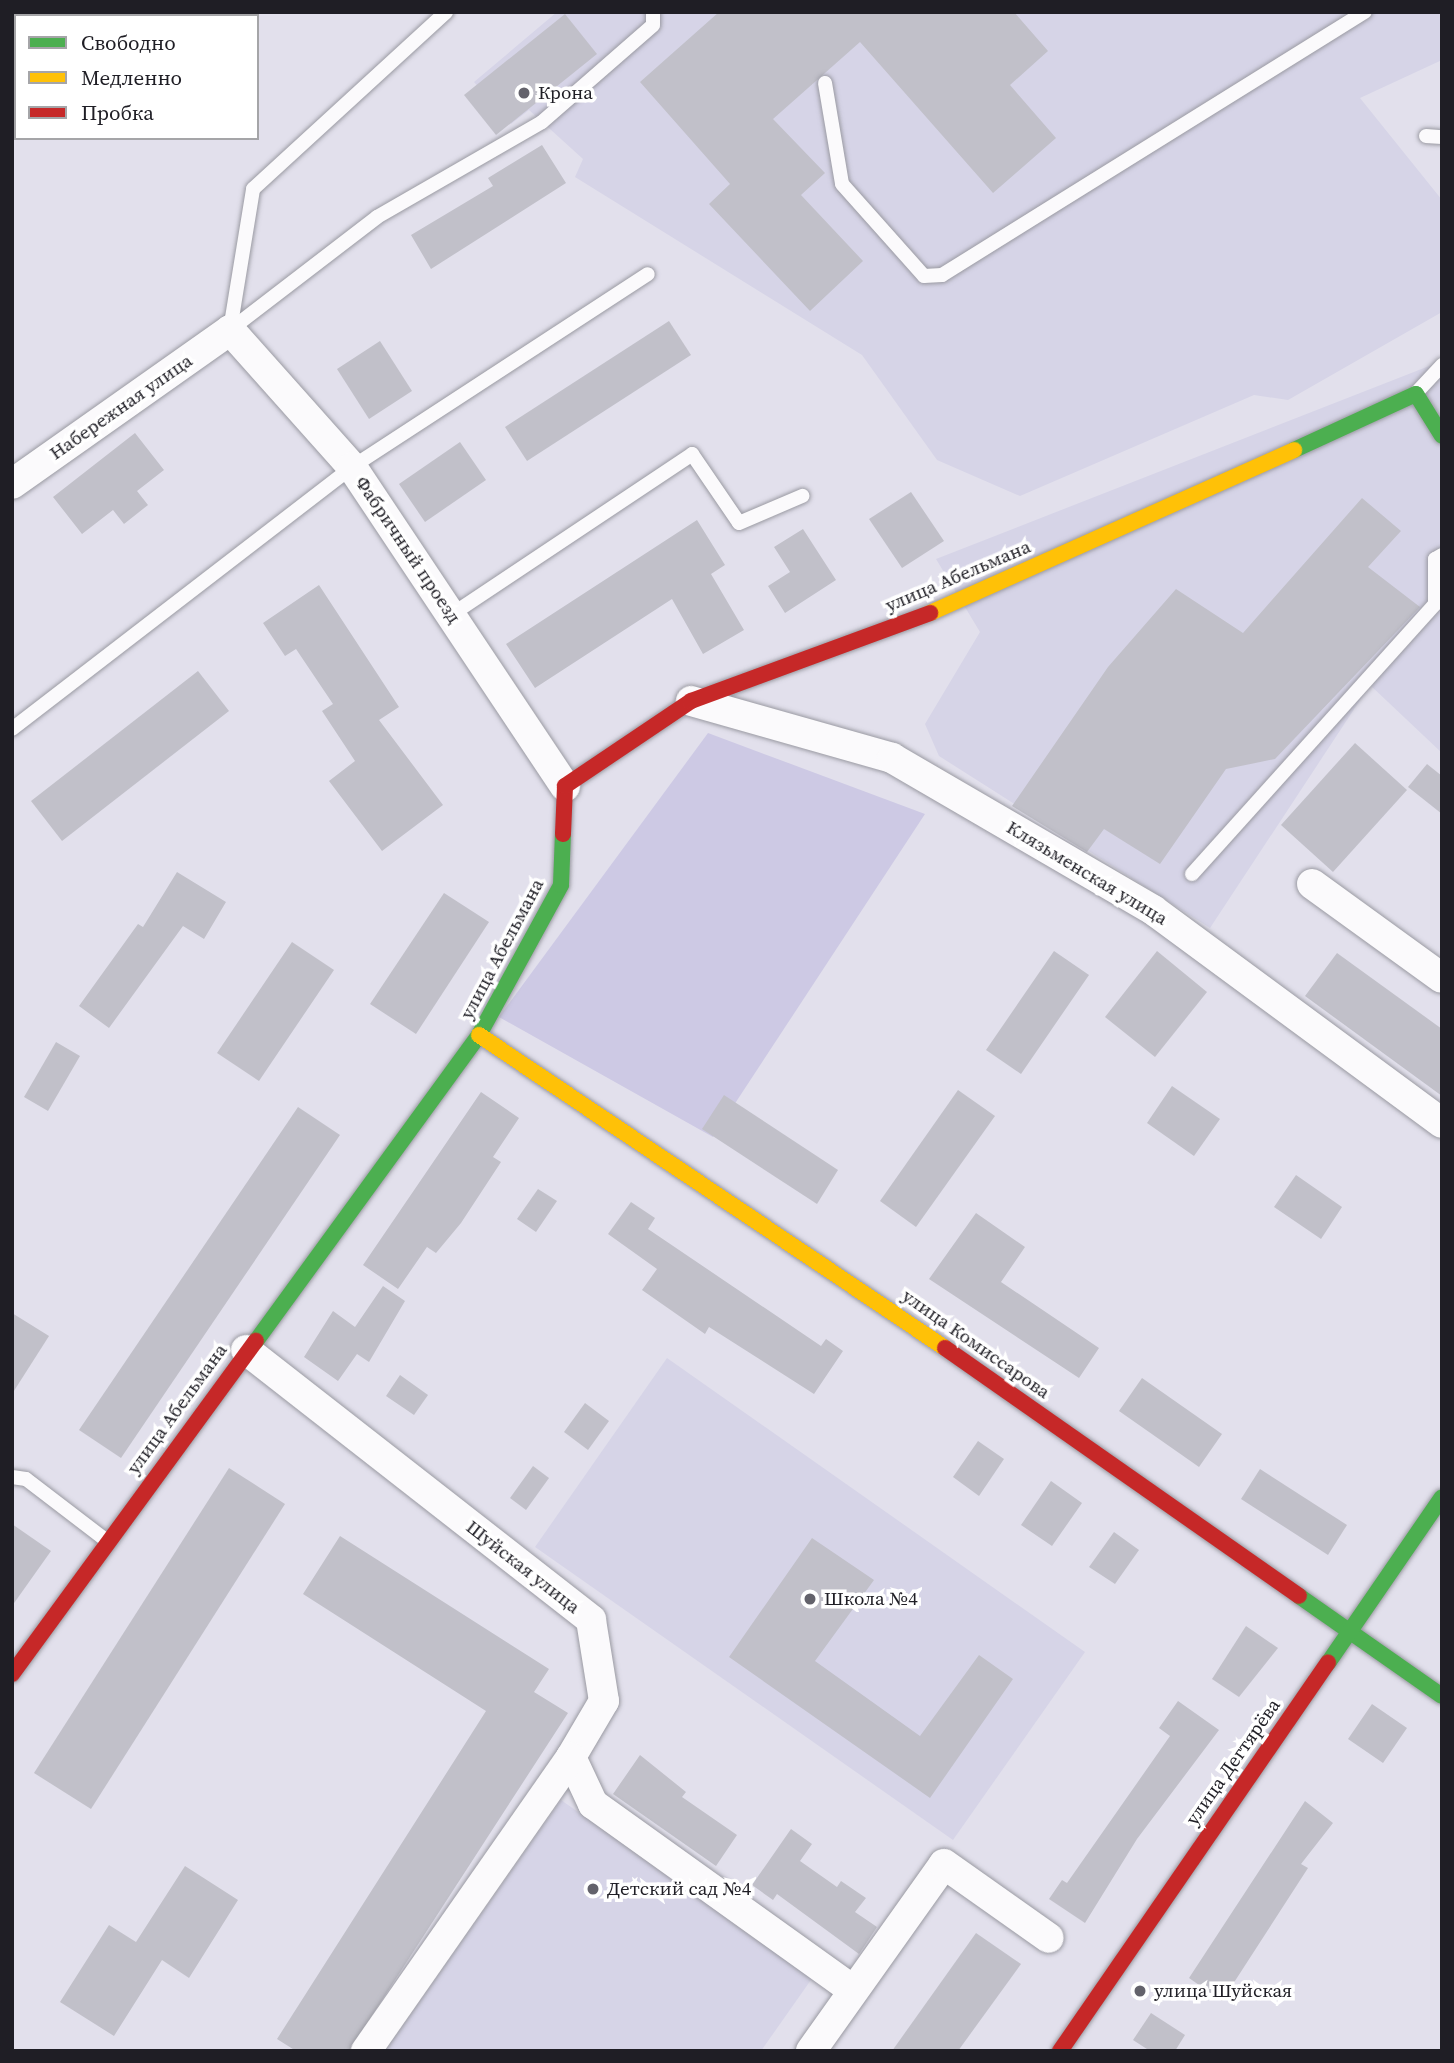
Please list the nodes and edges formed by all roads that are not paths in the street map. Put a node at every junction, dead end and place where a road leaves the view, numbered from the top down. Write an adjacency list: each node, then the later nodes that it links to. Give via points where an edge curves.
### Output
1 (446, 12): 8 (lane, via 253,189)
2 (653, 12): 8 (lane, via 653,25 542,122 377,217)
3 (1365, 12): 4 (lane, via 942,275 924,276 842,184)
4 (825, 83)
5 (1426, 136): 6 (lane)
6 (1442, 137)
7 (648, 274): 12 (lane)
8 (230, 330): 12 (street, Фабричный проезд); 13 (street, Набережная улица)
9 (1442, 365): 10 (lane)
10 (1416, 394): 11 (street); 17 (street, улица Абельмана, via 962,601)
11 (1442, 436)
12 (352, 467): 16 (street, Фабричный проезд); 18 (lane)
13 (12, 484)
14 (802, 496): 16 (lane, via 739,523 692,454)
15 (1442, 555): 20 (lane, via 1435,559 1435,604)
16 (451, 615): 19 (street, Фабричный проезд)
17 (691, 701): 19 (street, улица Абельмана); 24 (street, Клязьменская улица, via 892,758 1153,910)
18 (12, 729)
19 (565, 786): 23 (street, улица Абельмана, via 561,885)
20 (1192, 874)
21 (1312, 884): 22 (street)
22 (1442, 978)
23 (479, 1035): 25 (street, улица Абельмана); 29 (street, улица Комиссарова, via 882,1304)
24 (1442, 1123)
25 (246, 1350): 28 (street, улица Абельмана); 32 (street, Шуйская улица, via 591,1620 604,1701)
26 (12, 1477): 28 (lane, via 26,1479)
27 (1442, 1497): 29 (street, улица Дегтярёва)
28 (107, 1541): 30 (street, улица Абельмана)
29 (1348, 1633): 31 (street, улица Комиссарова); 37 (street, улица Дегтярёва)
30 (12, 1674)
31 (1442, 1696)
32 (571, 1757): 34 (street, via 593,1804); 35 (street, Шуйская улица)
33 (1049, 1938): 34 (street, via 944,1864)
34 (851, 1989): 36 (street)
35 (366, 2051)
36 (811, 2051)
37 (1060, 2051)

